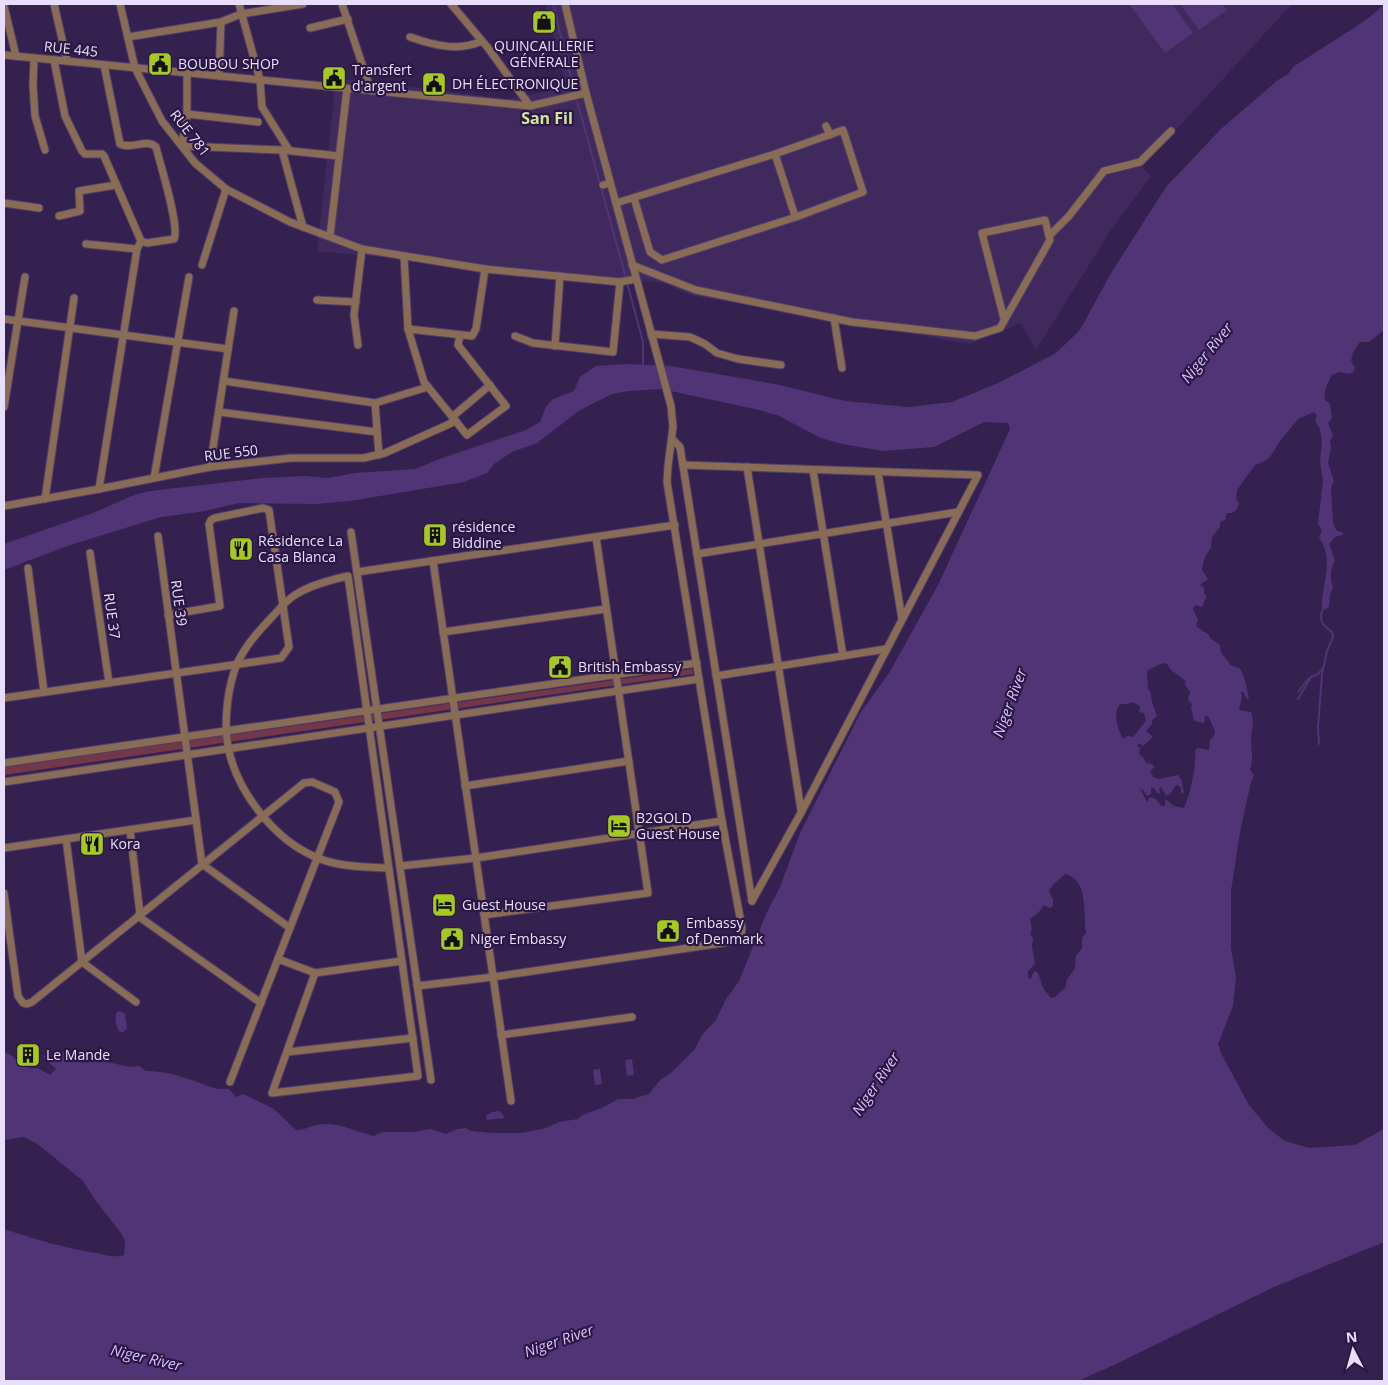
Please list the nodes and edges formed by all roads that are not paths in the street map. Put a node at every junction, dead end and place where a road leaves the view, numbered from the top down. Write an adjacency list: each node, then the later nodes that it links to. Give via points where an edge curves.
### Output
1 (54, 4): 21 (street)
2 (120, 4): 14 (street, RUE 781)
3 (239, 4): 10 (street)
4 (303, 4): 9 (street)
5 (342, 4): 11 (street)
6 (452, 4): 16 (street)
7 (565, 4): 29 (street)
8 (4, 6): 18 (street)
9 (276, 6): 10 (street)
10 (241, 14): 12 (street); 26 (street)
11 (348, 19): 13 (street); 28 (street)
12 (221, 22): 14 (street); 25 (street)
13 (310, 28)
14 (128, 37): 23 (street, RUE 781)
15 (410, 37): 16 (street, via 435,45 457,47)
16 (482, 41): 30 (street)
17 (4, 55): 18 (street, RUE 445)
18 (16, 56): 19 (street, RUE 445)
19 (34, 58): 20 (street, RUE 445); 37 (street, via 35,116)
20 (54, 60): 21 (street, RUE 445); 41 (street, via 66,116 82,152 102,154)
21 (67, 61): 22 (street, RUE 445)
22 (104, 65): 23 (street, RUE 445); 52 (street, via 120,144 150,143 156,147 174,221 174,239)
23 (135, 68): 24 (street, RUE 445); 36 (street, RUE 781, via 162,121)
24 (187, 73): 25 (street, RUE 445); 31 (street)
25 (219, 76): 26 (street, RUE 445)
26 (260, 80): 27 (street, RUE 445); 38 (street, via 262,107)
27 (347, 89): 28 (street, RUE 445); 40 (street)
28 (371, 91): 30 (street, RUE 445)
29 (586, 93): 30 (street, RUE 445); 45 (street, via 606,184)
30 (530, 106)
31 (187, 114): 32 (street); 36 (street)
32 (258, 122)
33 (826, 126): 35 (street)
34 (1171, 132): 51 (street, via 1140,162 1104,171)
35 (830, 135): 39 (street); 48 (street, via 843,130 863,192)
36 (182, 146): 38 (street); 42 (street, RUE 781, via 195,163)
37 (45, 150)
38 (286, 150): 40 (street); 49 (street)
39 (775, 154): 43 (street); 48 (street)
40 (339, 156): 50 (street)
41 (116, 185): 47 (street, via 79,191 80,211); 52 (street)
42 (226, 189): 49 (street, RUE 781); 57 (street)
43 (634, 198): 45 (street); 48 (street, via 650,252 662,260)
44 (4, 203): 46 (street)
45 (616, 203): 58 (street, via 624,247)
46 (40, 208)
47 (60, 216)
48 (794, 216)
49 (303, 227): 50 (street, RUE 781)
50 (330, 236): 55 (street, RUE 781)
51 (1049, 236): 71 (street, via 1050,240); 71 (street, via 1046,220 982,233)
52 (141, 241): 54 (street)
53 (86, 244): 54 (street)
54 (137, 249): 76 (street)
55 (362, 249): 56 (street, RUE 781); 67 (street)
56 (404, 256): 59 (street, RUE 781); 74 (street)
57 (202, 265)
58 (632, 265): 63 (street); 69 (street, via 696,290)
59 (485, 269): 60 (street, RUE 781); 77 (street, via 476,329 472,336)
60 (560, 276): 64 (street, RUE 781); 81 (street)
61 (24, 277): 72 (street)
62 (189, 277): 79 (street)
63 (636, 279): 64 (street, RUE 781); 75 (street)
64 (620, 282): 81 (street, via 613,352)
65 (74, 298): 73 (street)
66 (317, 300): 67 (street)
67 (356, 302): 80 (street, via 354,315)
68 (234, 311): 82 (street)
69 (834, 318): 71 (street, via 975,336 1000,328); 84 (street)
70 (4, 319): 72 (street)
71 (1004, 319)
72 (18, 321): 73 (street); 89 (street)
73 (70, 328): 76 (street); 102 (street)
74 (408, 328): 77 (street); 87 (street)
75 (651, 334): 83 (street, via 690,337 717,353); 93 (street, via 671,406)
76 (124, 335): 79 (street); 101 (street)
77 (460, 335): 86 (street, via 458,345)
78 (515, 336): 81 (street, via 532,343)
79 (177, 342): 82 (street); 100 (street)
80 (358, 345)
81 (555, 346)
82 (228, 349): 85 (street)
83 (781, 365)
84 (842, 368)
85 (224, 381): 88 (street); 90 (street)
86 (490, 385): 91 (street, RUE 550); 91 (street, via 506,406 467,435)
87 (428, 387): 88 (street); 91 (street)
88 (375, 403): 92 (street)
89 (4, 408)
90 (219, 412): 92 (street); 96 (street)
91 (454, 419): 94 (street, RUE 550)
92 (377, 432): 94 (street)
93 (672, 439): 95 (street, via 680,447); 106 (street, via 668,482)
94 (379, 455): 96 (street, RUE 550, via 291,458)
95 (683, 465): 97 (street); 113 (street)
96 (210, 467): 100 (street, RUE 550)
97 (747, 467): 98 (street); 111 (street)
98 (813, 470): 99 (street); 108 (street)
99 (878, 472): 104 (street, via 978,475); 105 (street)
100 (154, 478): 101 (street, RUE 550)
101 (99, 489): 102 (street, RUE 550)
102 (45, 499): 103 (street, RUE 550)
103 (4, 506)
104 (958, 512): 105 (street); 120 (street)
105 (887, 524): 108 (street); 120 (street)
106 (674, 525): 110 (street); 124 (street)
107 (351, 532): 116 (street)
108 (823, 534): 111 (street); 123 (street)
109 (158, 536): 119 (street, RUE 39)
110 (596, 537): 114 (street); 118 (street)
111 (759, 544): 113 (street); 126 (street)
112 (90, 553): 131 (street, RUE 37)
113 (697, 554): 129 (street)
114 (432, 561): 116 (street); 121 (street)
115 (28, 568): 133 (street)
116 (357, 572): 136 (street)
117 (283, 606): 119 (street, via 269,510 263,508 210,520 220,606); 125 (street, via 256,634); 125 (street, via 289,647 280,658); 137 (street, via 294,595 348,576)
118 (606, 609): 121 (street); 128 (street)
119 (168, 615): 127 (street, RUE 39)
120 (902, 620): 122 (street)
121 (443, 632): 135 (street)
122 (886, 649): 123 (street); 149 (street)
123 (843, 656): 126 (street)
124 (697, 663): 128 (street); 130 (street)
125 (237, 664): 127 (street); 141 (street, via 226,713)
126 (778, 666): 129 (street); 149 (street)
127 (176, 673): 131 (street); 142 (street, RUE 39)
128 (616, 675): 132 (street); 135 (street)
129 (716, 676): 149 (street, via 752,901)
130 (699, 678): 132 (street); 152 (street)
131 (109, 683): 133 (street)
132 (618, 691): 138 (street); 145 (street)
133 (44, 692): 134 (street)
134 (4, 698)
135 (452, 698): 136 (street); 138 (street)
136 (377, 709): 137 (street); 139 (street)
137 (367, 711): 140 (street); 141 (street)
138 (455, 715): 139 (street); 148 (street)
139 (379, 726): 140 (street); 160 (street)
140 (369, 727): 143 (street); 161 (street)
141 (226, 731): 142 (street); 143 (street)
142 (185, 737): 144 (street, RUE 39); 146 (street)
143 (228, 748): 144 (street); 150 (street, via 252,804)
144 (187, 754): 147 (street); 151 (street, RUE 39)
145 (629, 761): 148 (street); 154 (street)
146 (4, 763)
147 (4, 782)
148 (465, 786): 158 (street)
149 (802, 811)
150 (263, 816): 157 (street, via 278,833); 157 (street, via 304,783 312,782 336,792 339,802); 159 (street)
151 (196, 820): 153 (street); 159 (street, RUE 39)
152 (722, 821): 154 (street); 170 (street, via 742,928 736,941)
153 (130, 830): 155 (street); 163 (street)
154 (639, 833): 158 (street); 164 (street, via 648,893)
155 (66, 839): 156 (street); 168 (street)
156 (4, 848)
157 (317, 858): 161 (street); 165 (street)
158 (476, 858): 160 (street); 164 (street)
159 (202, 864): 163 (street); 165 (street)
160 (400, 866): 171 (street)
161 (389, 868): 167 (street)
162 (4, 893): 168 (street, via 20,1000 27,1004 32,1002)
163 (139, 915): 168 (street); 173 (street)
164 (484, 915): 170 (street)
165 (290, 928): 166 (street)
166 (278, 959): 169 (street); 173 (street)
167 (402, 961): 169 (street); 176 (street)
168 (82, 962): 172 (street)
169 (314, 973): 177 (street)
170 (493, 977): 171 (street); 175 (street)
171 (417, 986): 178 (street)
172 (136, 1002)
173 (261, 1003): 179 (street)
174 (632, 1017): 175 (street)
175 (501, 1035): 180 (street)
176 (413, 1038): 177 (street); 177 (street, via 418,1076 272,1093)
177 (287, 1052)
178 (431, 1080)
179 (230, 1082)
180 (511, 1101)

